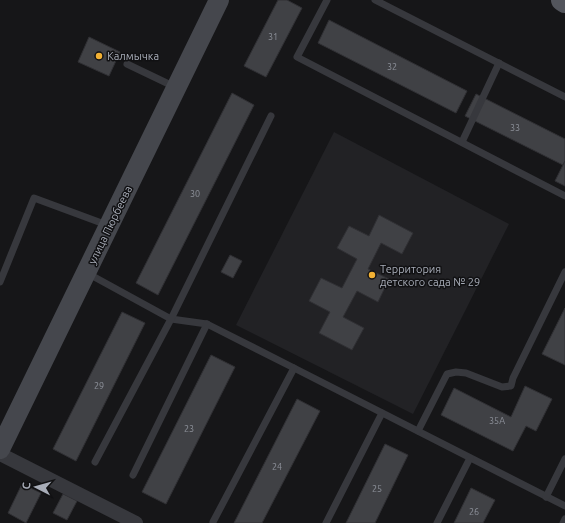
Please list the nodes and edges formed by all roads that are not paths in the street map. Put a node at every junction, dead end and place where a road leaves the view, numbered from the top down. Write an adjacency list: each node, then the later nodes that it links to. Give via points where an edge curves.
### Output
1 (219, 0): 8 (main road, улица Пюрбеева)
2 (327, 0): 11 (lane, via 297,57)
3 (375, 0): 6 (lane)
4 (562, 0): 5 (main road)
5 (565, 2)
6 (499, 63): 9 (lane); 11 (lane)
7 (127, 64): 8 (lane)
8 (177, 88): 13 (main road, улица Пюрбеева)
9 (565, 97)
10 (271, 116): 17 (lane)
11 (462, 142): 12 (lane)
12 (565, 196)
13 (109, 226): 15 (main road, улица Пюрбеева); 16 (lane, via 34,198)
14 (565, 272): 21 (lane, via 510,386 502,387 466,373 447,374)
15 (86, 273): 17 (lane); 22 (main road, улица Пюрбеева)
16 (0, 282)
17 (171, 319): 18 (lane); 26 (lane)
18 (207, 324): 19 (lane); 27 (lane)
19 (294, 368): 20 (lane); 31 (lane)
20 (382, 413): 21 (lane); 33 (lane)
21 (418, 431): 24 (lane)
22 (0, 449)
23 (0, 454): 32 (street)
24 (470, 458): 28 (lane); 34 (lane)
25 (565, 459): 28 (lane)
26 (96, 462)
27 (133, 475)
28 (546, 497): 29 (lane)
29 (565, 506)
30 (565, 519): 35 (lane)
31 (213, 522)
32 (136, 523)
33 (326, 523)
34 (436, 523)
35 (563, 523)

